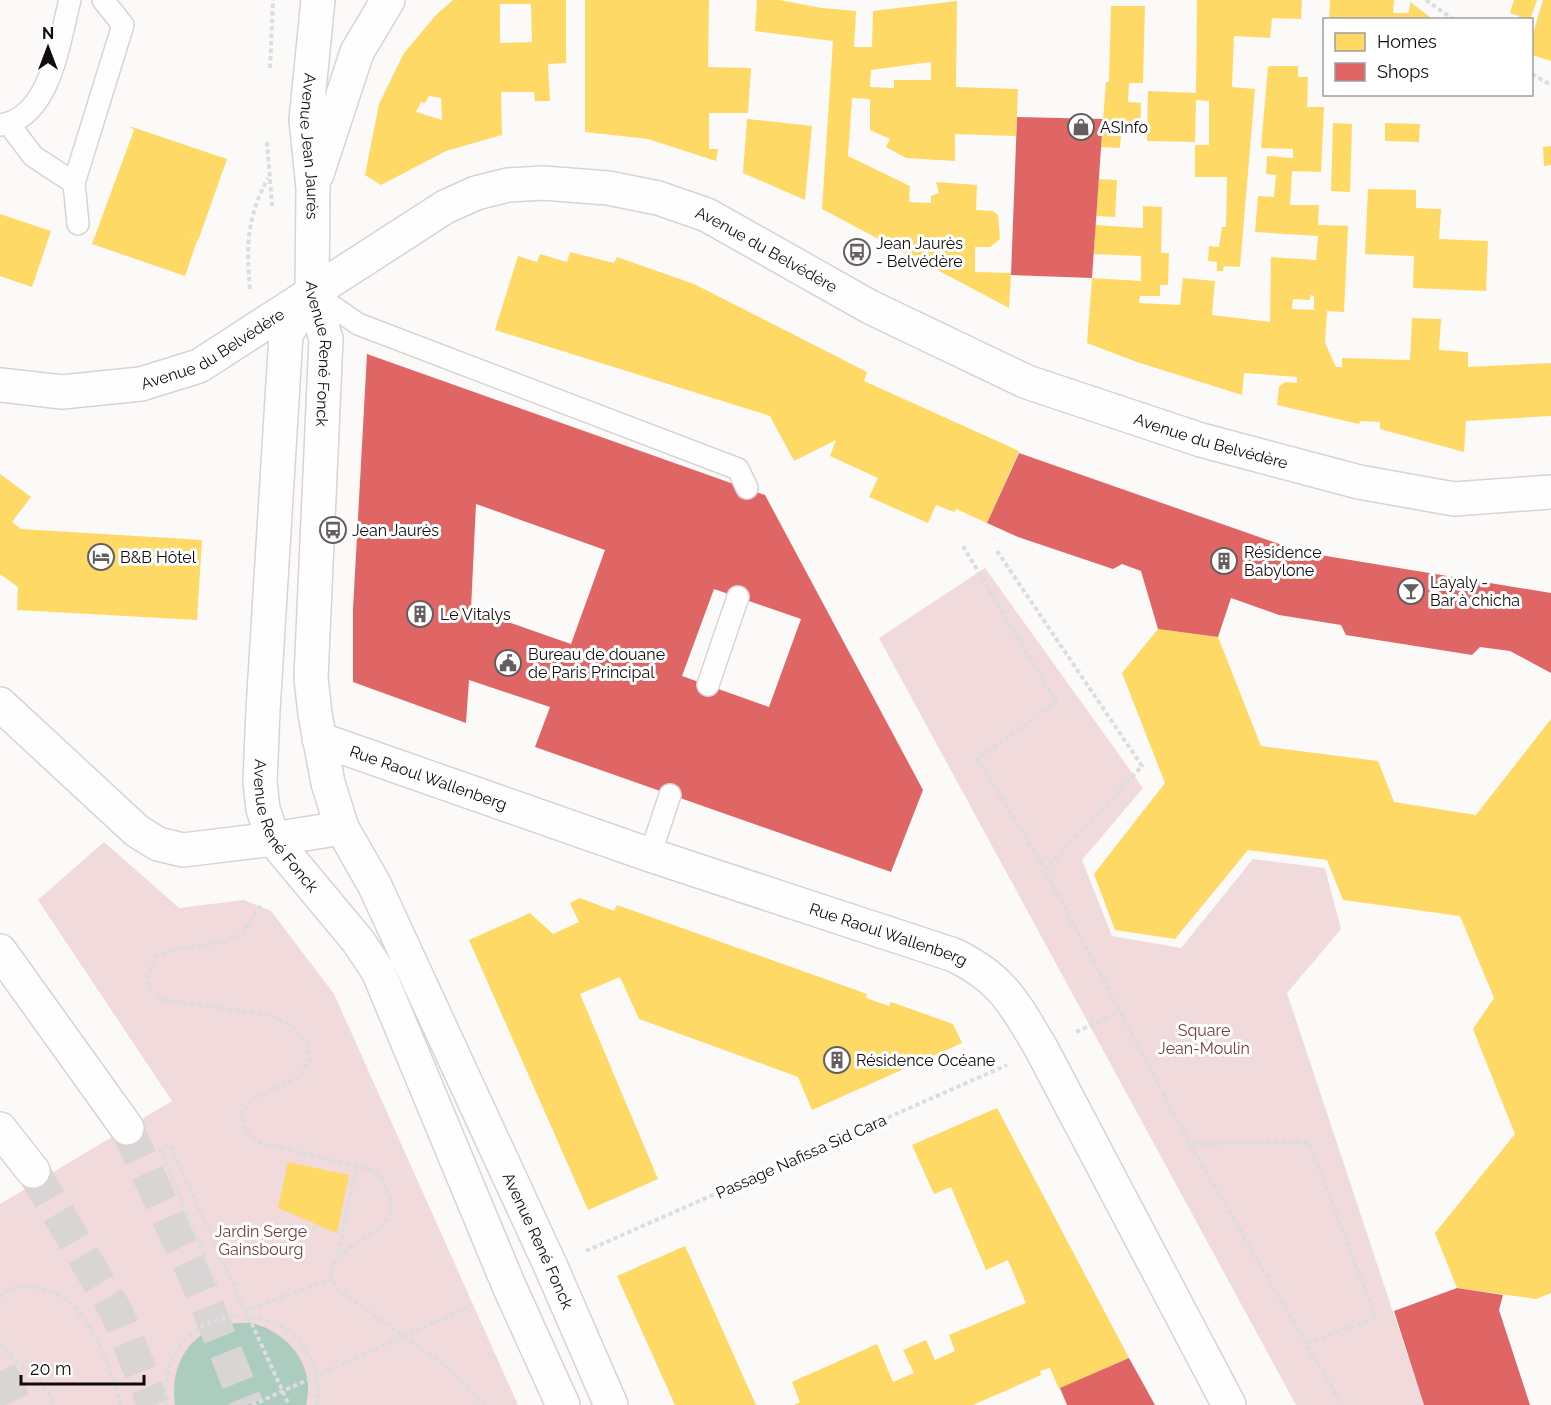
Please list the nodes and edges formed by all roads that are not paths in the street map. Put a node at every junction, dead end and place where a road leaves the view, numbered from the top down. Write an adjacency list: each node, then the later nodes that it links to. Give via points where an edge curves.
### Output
1 (70, 0): 5 (lane, via 39,100 31,111)
2 (103, 0): 6 (lane, via 123,25 122,34)
3 (318, 0): 7 (main road, Avenue Jean Jaurès, via 306,120)
4 (388, 0): 7 (main road, via 357,52)
5 (4, 124): 6 (lane, via 37,160)
6 (74, 183): 8 (lane)
7 (313, 188): 9 (main road, Avenue Jean Jaurès)
8 (78, 224)
9 (312, 292): 10 (main road, Avenue du Belvédère, via 199,366 141,384 62,392); 11 (lane, via 358,324 738,469); 12 (main road, Avenue du Belvédère, via 445,207 476,193 508,185 543,183 608,188 658,198 706,215 870,307 1027,382 1201,440 1359,482 1454,499); 16 (main road, Avenue René Fonck, via 326,339 311,678); 19 (main road, Avenue René Fonck, via 286,334 260,782 263,809)
10 (0, 385)
11 (747, 488)
12 (1551, 492)
13 (738, 597): 14 (lane)
14 (708, 685)
15 (0, 704): 19 (main road, via 137,831 158,844 183,850)
16 (319, 739): 18 (main road, Avenue René Fonck); 20 (main road, Rue Raoul Wallenberg)
17 (670, 795): 20 (lane)
18 (342, 828): 19 (main road); 26 (main road, Avenue René Fonck, via 374,884)
19 (273, 839): 25 (main road, Avenue René Fonck, via 358,941 378,971 508,1286)
20 (650, 855): 27 (main road, Rue Raoul Wallenberg, via 954,955 995,980 1011,998 1041,1048)
21 (0, 951): 22 (main road)
22 (127, 1128)
23 (0, 1129): 24 (main road)
24 (33, 1171)
25 (563, 1405)
26 (611, 1405)
27 (1229, 1405)

